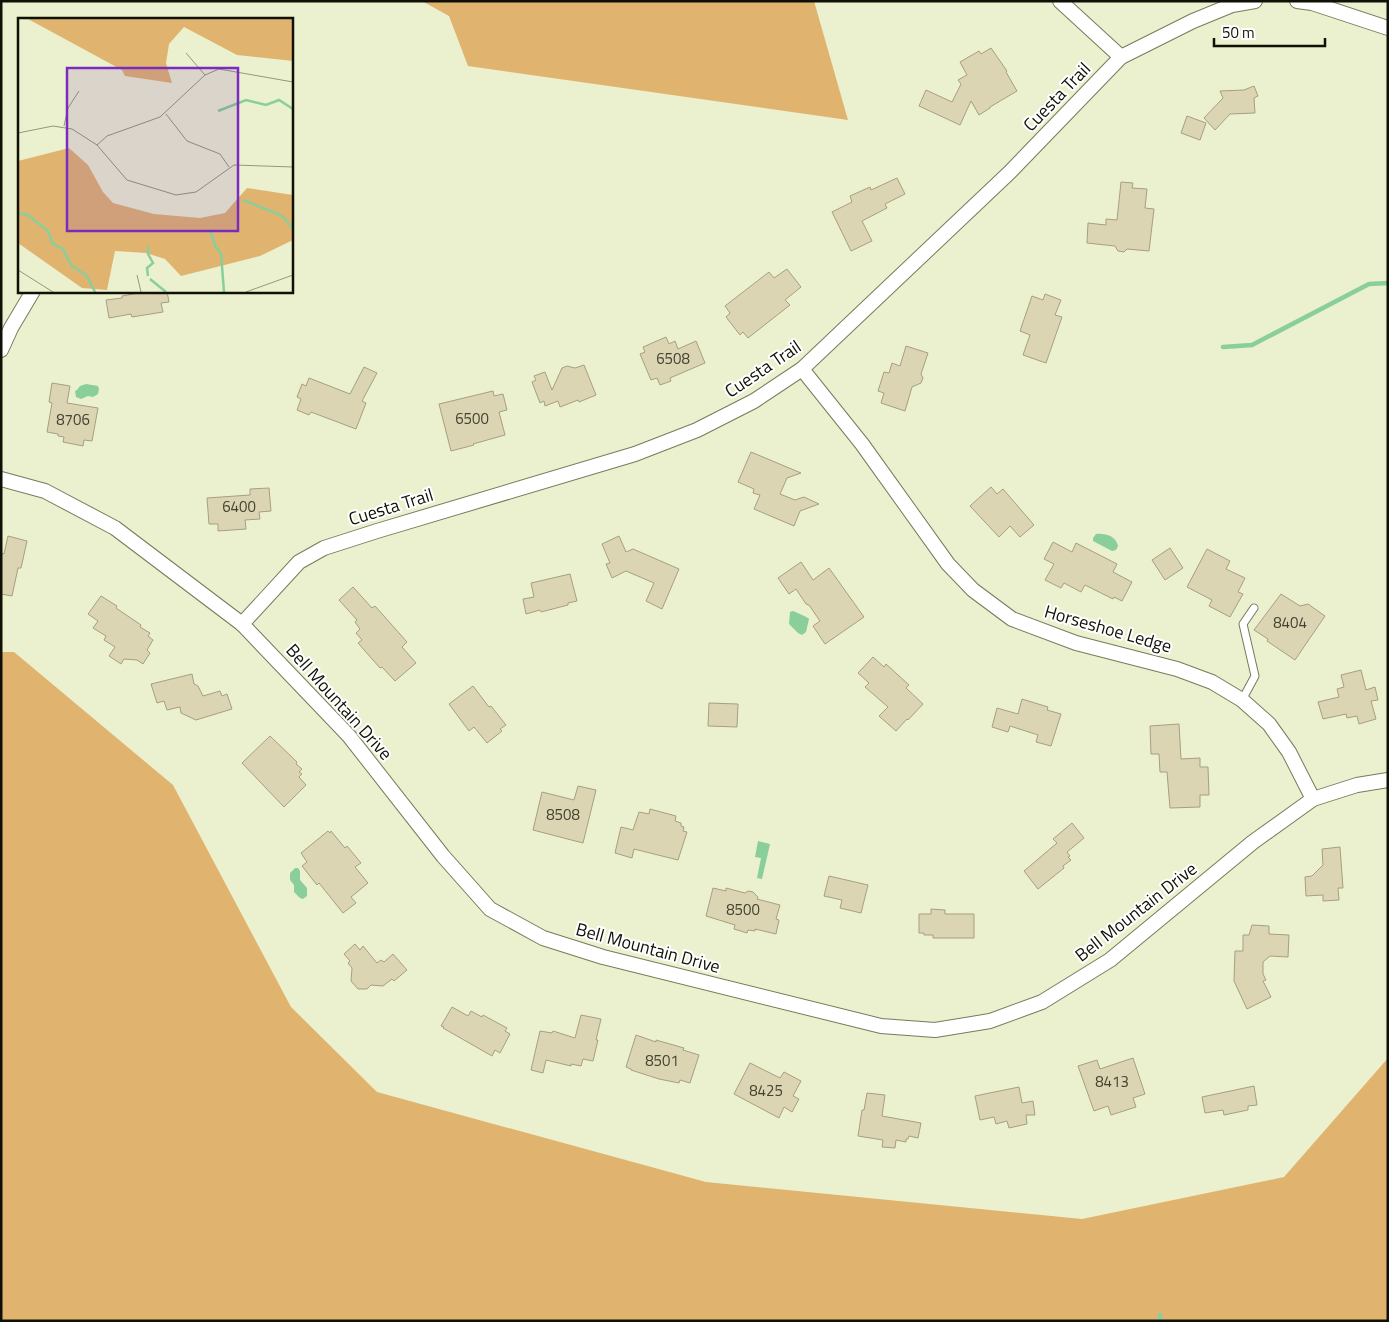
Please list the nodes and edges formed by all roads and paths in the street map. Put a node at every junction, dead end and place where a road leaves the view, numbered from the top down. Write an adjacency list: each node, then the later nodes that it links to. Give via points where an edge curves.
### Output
1 (1060, 1): 5 (street)
2 (1255, 1): 5 (street, Cuesta Trail, via 1232,5 1193,21)
3 (1296, 1): 4 (street, via 1312,3)
4 (1388, 28)
5 (1122, 57): 8 (street, Cuesta Trail, via 1010,172)
6 (32, 292): 7 (street)
7 (1, 350)
8 (802, 369): 11 (street, Cuesta Trail, via 746,405 697,430 635,454 324,548 299,562); 12 (street, Horseshoe Ledge, via 862,444 948,564 973,590 1012,619 1076,643 1177,669 1212,682)
9 (1, 479): 11 (street, Bell Mountain Drive, via 45,491 115,528)
10 (1254, 608): 12 (lane, via 1244,624 1255,676)
11 (242, 624): 14 (street, Bell Mountain Drive, via 349,736 443,856 490,909 543,938 603,957 881,1026 935,1030 990,1021 1042,1002 1110,960 1253,842)
12 (1242, 700): 14 (street, Horseshoe Ledge, via 1269,724 1289,752)
13 (1388, 780): 14 (street, Bell Mountain Drive, via 1356,785)
14 (1313, 799)

